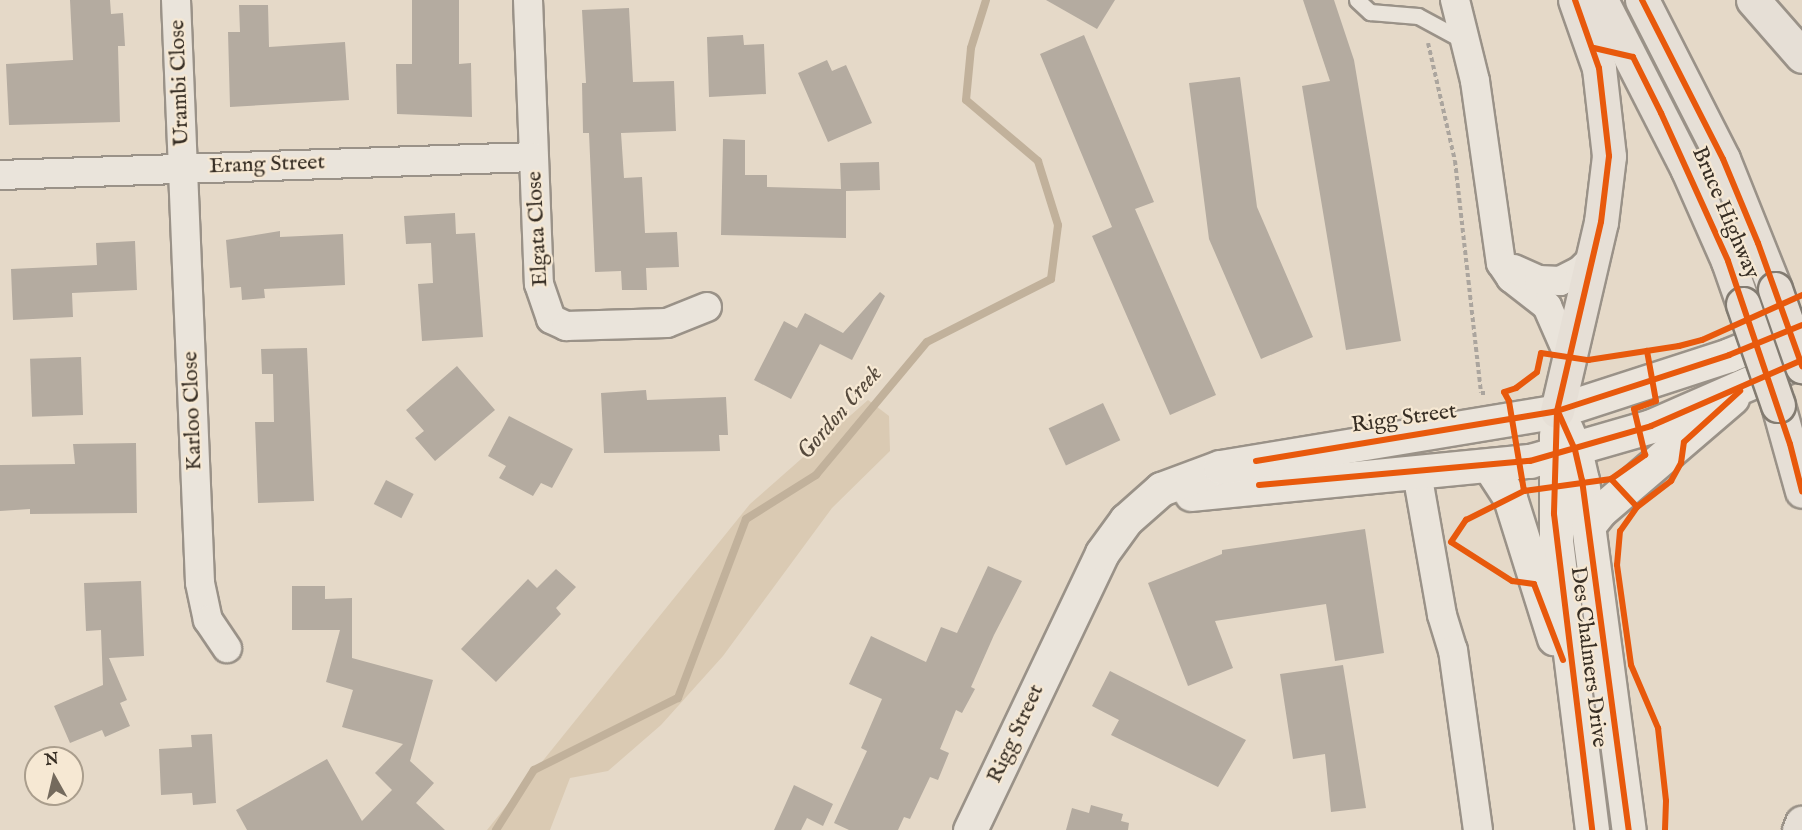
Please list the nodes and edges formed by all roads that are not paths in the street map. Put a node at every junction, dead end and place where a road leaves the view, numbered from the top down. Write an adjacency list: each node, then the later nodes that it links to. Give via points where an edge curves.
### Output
1 (176, 0): 12 (street, Urambi Close)
2 (528, 0): 11 (street, Elgata Close)
3 (1357, 0): 9 (lane, via 1370,12 1418,16)
4 (1455, 0): 9 (street)
5 (1575, 0): 15 (highway, via 1594,48 1608,123 1607,187)
6 (1601, 0): 28 (highway, Bruce Highway, bridge, via 1662,113 1728,261 1778,405)
7 (1642, 0): 20 (highway, Bruce Highway, bridge, via 1723,159)
8 (1753, 0): 10 (highway)
9 (1466, 42): 14 (street)
10 (1802, 56)
11 (533, 157): 12 (street, Erang Street); 16 (street, Elgata Close, via 539,284 551,319 566,326 668,323)
12 (183, 167): 13 (street, Erang Street); 30 (street, Karloo Close, via 200,583 207,620)
13 (0, 175)
14 (1499, 252): 15 (street, via 1519,272 1548,282 1569,278); 18 (street, via 1511,278 1551,311)
15 (1594, 257): 18 (highway)
16 (707, 307)
17 (1802, 326): 22 (main road, Rigg Street, via 1718,359)
18 (1569, 356): 22 (highway)
19 (1802, 360): 21 (main road, Rigg Street)
20 (1802, 366)
21 (1747, 384): 24 (main road, Rigg Street, via 1651,426); 29 (main road, via 1600,511)
22 (1557, 411): 23 (main road, Rigg Street); 24 (main road, Des Chalmers Drive)
23 (1478, 427): 26 (main road, Rigg Street); 27 (main road, via 1426,456)
24 (1565, 452): 25 (main road, Rigg Street); 29 (main road, Des Chalmers Drive); 31 (main road, Des Chalmers Drive, via 1556,541)
25 (1490, 467): 27 (main road, Rigg Street); 31 (main road, via 1507,491 1538,595)
26 (1258, 473): 27 (main road, Rigg Street); 33 (main road, Rigg Street, via 1178,480 1156,492 1133,514 1102,553)
27 (1417, 473): 34 (street, via 1442,615 1453,650)
28 (1802, 490)
29 (1588, 526): 36 (main road, Des Chalmers Drive)
30 (227, 648)
31 (1571, 680): 35 (main road, Des Chalmers Drive)
32 (1802, 824): 37 (highway)
33 (970, 830)
34 (1478, 830)
35 (1592, 830)
36 (1629, 830)
37 (1799, 830)

